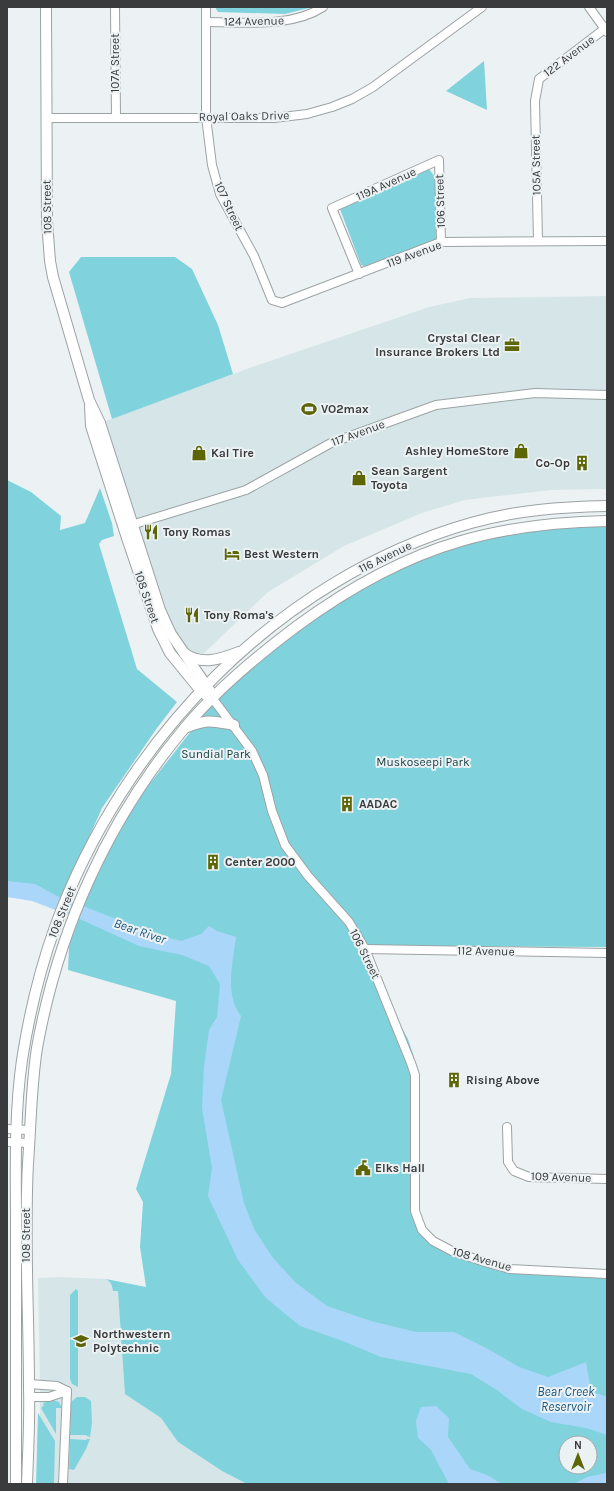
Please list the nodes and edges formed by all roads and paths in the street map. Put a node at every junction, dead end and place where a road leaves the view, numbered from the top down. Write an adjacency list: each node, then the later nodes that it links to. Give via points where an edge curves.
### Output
1 (46, 7): 11 (main road, 108 Street)
2 (115, 7): 12 (street, 107A Street)
3 (206, 7): 7 (street, 107 Street)
4 (323, 7): 7 (street, 124 Avenue, via 312,14 280,22)
5 (482, 7): 10 (street, Royal Oaks Drive, via 373,87 332,107 285,117)
6 (589, 7): 8 (street)
7 (206, 22): 10 (street, 107 Street)
8 (606, 29): 9 (street, 122 Avenue, via 539,79)
9 (537, 89): 16 (street, 105A Street, via 535,101)
10 (206, 117): 12 (street, Royal Oaks Drive); 18 (street, 107 Street, via 212,165 220,194 254,256)
11 (46, 118): 12 (street, Royal Oaks Drive); 22 (main road, 108 Street, via 47,221 53,277 89,400 100,423)
12 (116, 118)
13 (439, 160): 15 (street, 106 Street); 17 (street, 119A Avenue, via 332,208)
14 (607, 241): 16 (street, 119 Avenue)
15 (441, 242): 16 (street, 119 Avenue); 17 (street, 119 Avenue)
16 (538, 242)
17 (359, 274): 18 (street, 119 Avenue, via 282,303)
18 (275, 302)
19 (607, 395): 22 (street, 117 Avenue, via 535,392 436,405 331,442 246,490)
20 (607, 506): 23 (main road, 116 Avenue, via 519,512 473,522 430,536 389,553 342,579 286,616)
21 (607, 520): 26 (main road, 116 Avenue, via 508,530 459,542 414,558 369,580 307,619 266,650)
22 (128, 526): 24 (main road, 108 Street, via 160,610); 25 (main road, 108 Street, via 158,629 170,653)
23 (246, 648): 24 (main road, via 212,661 188,656); 25 (main road, 116 Avenue)
24 (181, 650): 25 (main road, 108 Street)
25 (204, 688): 26 (main road); 32 (main road, 108 Street, via 171,724 135,772 100,829 72,888 56,926 37,989)
26 (213, 699): 27 (street, 106 Street); 28 (main road, 108 Street)
27 (234, 725): 28 (main road, via 211,720); 29 (street, 106 Street, via 252,751 263,775 272,811 285,845 308,876 349,922)
28 (185, 728): 33 (main road, 108 Street, via 156,764 135,796 102,854 68,931 38,1042)
29 (365, 949): 30 (street, 112 Avenue); 37 (street, 106 Street, via 415,1075)
30 (607, 953)
31 (508, 1127): 36 (street, 109 Avenue, via 508,1162 514,1171 529,1177)
32 (12, 1129): 33 (street); 34 (main road, 108 Street)
33 (29, 1130): 35 (main road, 108 Street)
34 (12, 1142): 35 (street); 39 (main road, 108 Street)
35 (29, 1143): 40 (main road, 108 Street, via 26,1254)
36 (607, 1179)
37 (418, 1221): 38 (street, 108 Avenue, via 422,1230 438,1244 502,1267)
38 (607, 1274)
39 (12, 1384): 40 (main road); 42 (main road, 108 Street)
40 (29, 1384): 41 (street, via 57,1386); 43 (main road, 108 Street)
41 (66, 1391): 43 (street, via 50,1397); 46 (street)
42 (12, 1397): 43 (main road); 44 (main road, 108 Street)
43 (29, 1397): 45 (main road, 108 Street)
44 (16, 1484)
45 (27, 1484)
46 (63, 1484)

